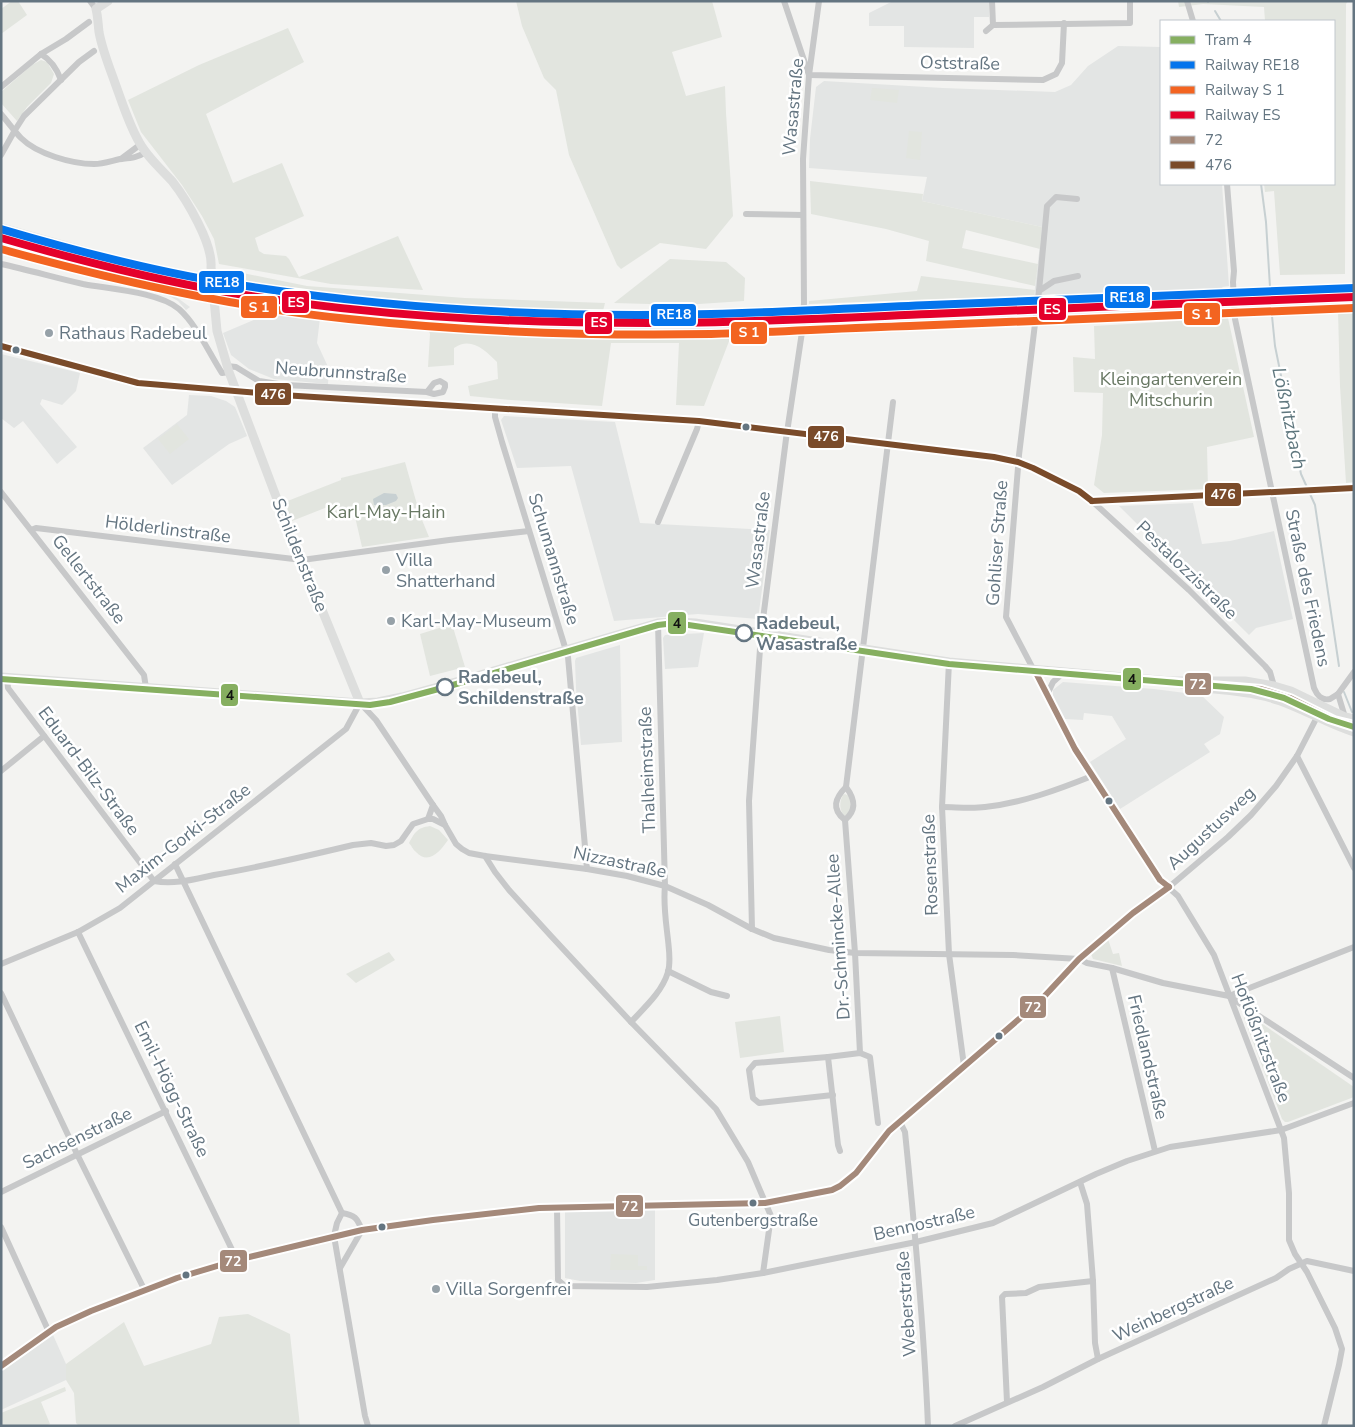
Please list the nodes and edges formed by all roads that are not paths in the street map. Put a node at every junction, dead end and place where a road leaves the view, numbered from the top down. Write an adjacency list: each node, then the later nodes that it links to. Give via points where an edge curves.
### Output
1 (90, 1): 8 (street)
2 (108, 1): 8 (main road)
3 (784, 1): 16 (street)
4 (820, 1): 16 (street, Wasastraße)
5 (992, 1): 12 (street)
6 (1130, 1): 11 (street, via 1130,23)
7 (1187, 1): 9 (street)
8 (96, 9): 21 (main road, Schildenstraße, via 106,58)
9 (1193, 20)
10 (89, 22): 15 (street)
11 (1064, 24): 12 (street); 16 (street, Oststraße, via 1062,64 1056,74 1043,80)
12 (993, 25): 13 (street)
13 (986, 31)
14 (94, 51): 17 (street)
15 (41, 54): 17 (street, via 48,58); 18 (street)
16 (809, 75): 26 (street, Wasastraße)
17 (61, 80): 20 (street, via 24,116)
18 (1, 87)
19 (1, 114): 20 (street)
20 (15, 130): 21 (street, via 35,148 70,161 94,164 131,159 140,156); 22 (street)
21 (143, 148): 31 (main road, Schildenstraße, via 173,183 198,222 210,251 217,331)
22 (1, 155)
23 (1227, 185): 44 (street, Straße des Friedens, via 1235,319)
24 (1077, 199): 29 (street, Gohliser Straße, via 1056,197 1047,206)
25 (746, 214): 26 (street)
26 (803, 215): 39 (street, Wasastraße, via 802,332)
27 (1, 264): 31 (street, Neubrunnstraße, via 164,300 179,308 222,373)
28 (1078, 276): 29 (street, via 1054,281)
29 (1038, 291): 41 (street, Gohliser Straße)
30 (1, 346): 32 (street, Pestalozzistraße, via 138,383)
31 (228, 369): 32 (main road, Schildenstraße); 34 (street, Neubrunnstraße, via 236,367 259,381 285,385)
32 (236, 391): 33 (street, Pestalozzistraße); 36 (main road, Schildenstraße)
33 (252, 392): 36 (street); 37 (street, Pestalozzistraße)
34 (427, 392)
35 (893, 402): 40 (street, Dr.-Schmincke-Allee)
36 (242, 406): 49 (main road, Schildenstraße)
37 (495, 409): 38 (street, Pestalozzistraße); 48 (street, Schumannstraße)
38 (699, 421): 39 (street, Pestalozzistraße); 46 (street)
39 (787, 431): 40 (street, Pestalozzistraße); 51 (street, Wasastraße)
40 (888, 445): 41 (street, Pestalozzistraße); 53 (street, Dr.-Schmincke-Allee)
41 (1018, 462): 45 (street, Pestalozzistraße, via 1079,490); 55 (street, Gohliser Straße, via 1006,617)
42 (1354, 488): 44 (street)
43 (1, 492): 47 (street, Gellertstraße)
44 (1273, 492): 45 (street); 62 (street, Straße des Friedens, via 1314,688 1324,699)
45 (1092, 501): 60 (street, Pestalozzistraße, via 1266,666)
46 (658, 522)
47 (31, 530): 49 (street, Hölderlinstraße, via 36,528); 61 (street, Gellertstraße, via 144,674)
48 (529, 531): 49 (street, Hölderlinstraße); 52 (street, Schumannstraße)
49 (302, 560): 64 (main road, Schildenstraße)
50 (658, 624): 51 (main road, via 683,622); 52 (main road); 84 (street, Thalheimstraße)
51 (761, 633): 53 (main road); 86 (street, Wasastraße, via 749,801)
52 (566, 650): 64 (main road, via 396,698); 81 (street, Schumannstraße)
53 (863, 650): 54 (main road); 72 (street, Dr.-Schmincke-Allee)
54 (949, 662): 55 (main road); 74 (street, Rosenstraße)
55 (1035, 671): 57 (main road); 63 (street, Hoflößnitzstraße)
56 (1354, 672): 62 (street)
57 (1063, 673): 59 (main road); 63 (street)
58 (4, 677): 61 (main road); 68 (street, Eduard-Bilz-Straße, via 8,688)
59 (1170, 681): 60 (main road, via 1245,681); 65 (main road, via 1268,697)
60 (1274, 686): 66 (main road)
61 (146, 688): 64 (main road)
62 (1338, 694): 66 (street)
63 (1046, 695): 71 (street, Hoflößnitzstraße)
64 (360, 703): 73 (street, via 376,720); 79 (street, Maxim-Gorki-Straße, via 346,729)
65 (1317, 718): 67 (main road); 69 (street, Augustusweg)
66 (1350, 718)
67 (1354, 732)
68 (44, 736): 70 (street); 82 (street, Eduard-Bilz-Straße)
69 (1297, 756): 80 (street); 85 (street, Augustusweg, via 1251,815)
70 (1, 772)
71 (1092, 776): 74 (street, via 1023,800 984,807); 85 (street, Hoflößnitzstraße, via 1160,880)
72 (846, 787): 76 (street, Dr.-Schmincke-Allee, via 854,805); 76 (street, Dr.-Schmincke-Allee, via 838,795 836,804 838,813)
73 (433, 805): 75 (street); 77 (street)
74 (942, 807): 90 (street, Rosenstraße)
75 (428, 819): 77 (street); 83 (street, via 413,824 401,841 394,845 353,845)
76 (845, 820): 89 (street, Dr.-Schmincke-Allee)
77 (445, 825): 78 (street, Nizzastraße, via 456,844)
78 (485, 856): 81 (street, Nizzastraße); 98 (street, via 509,890)
79 (175, 864): 82 (street, Maxim-Gorki-Straße); 83 (street)
80 (1354, 868)
81 (587, 869): 84 (street, Nizzastraße)
82 (154, 881): 83 (street); 87 (street, Maxim-Gorki-Straße, via 120,908)
83 (184, 881): 116 (street)
84 (665, 886): 86 (street, Nizzastraße); 94 (street, Thalheimstraße)
85 (1169, 887): 91 (street, Augustusweg); 97 (street, Hoflößnitzstraße, via 1178,896 1214,955)
86 (752, 929): 89 (street, Nizzastraße, via 774,938)
87 (78, 932): 92 (street, Maxim-Gorki-Straße); 105 (street, Emil-Högg-Straße)
88 (1354, 947): 97 (street)
89 (855, 953): 90 (street, Nizzastraße); 99 (street, Dr.-Schmincke-Allee)
90 (948, 954): 91 (street, Nizzastraße); 101 (street, Rosenstraße)
91 (1079, 960): 93 (street, Nizzastraße); 101 (street, Augustusweg, via 1040,1001)
92 (1, 964)
93 (1112, 968): 97 (street, Nizzastraße, via 1162,983); 110 (street, Friedlandstraße)
94 (668, 971): 96 (street, via 710,992); 98 (street, Thalheimstraße, via 658,991)
95 (1, 993): 111 (street)
96 (727, 996)
97 (1229, 996): 102 (street); 108 (street, Hoflößnitzstraße)
98 (631, 1022): 114 (street, via 716,1109 748,1162)
99 (860, 1053): 100 (street); 107 (street, via 870,1057)
100 (828, 1057): 103 (street); 103 (street, via 756,1063 749,1070 753,1098 759,1103)
101 (964, 1066): 106 (street, Augustusweg)
102 (1354, 1078)
103 (832, 1095): 109 (street)
104 (1354, 1103): 108 (street, Bennostraße)
105 (166, 1111): 111 (street, Sachsenstraße); 121 (street, Emil-Högg-Straße)
106 (900, 1122): 114 (street, Augustusweg, via 856,1173 840,1186 826,1192); 120 (street, Weberstraße, via 906,1132)
107 (878, 1123)
108 (1280, 1130): 110 (street, Bennostraße); 122 (street, Hoflößnitzstraße, via 1284,1138 1288,1184 1289,1240)
109 (840, 1150)
110 (1155, 1152): 112 (street, Bennostraße)
111 (77, 1154): 113 (street, Sachsenstraße); 127 (street)
112 (1080, 1182): 120 (street, Bennostraße, via 993,1223); 126 (street, via 1087,1204)
113 (1, 1192)
114 (765, 1203): 115 (street, Augustusweg); 125 (street, via 771,1216)
115 (558, 1207): 118 (street, Augustusweg); 125 (street, Bennostraße, via 558,1280 565,1286 647,1287)
116 (342, 1213): 118 (street, via 358,1220); 119 (street)
117 (1, 1227): 128 (street)
118 (362, 1230): 119 (street, Augustusweg); 123 (street)
119 (334, 1236): 121 (street, Augustusweg); 123 (street)
120 (916, 1242): 125 (street, Bennostraße); 133 (street, Weberstraße)
121 (237, 1260): 127 (street, Augustusweg)
122 (1301, 1263): 124 (street, via 1314,1262); 129 (street, Weinbergstraße, via 1276,1278); 135 (street, Hoflößnitzstraße, via 1335,1328 1342,1349)
123 (340, 1268): 132 (street)
124 (1354, 1271)
125 (764, 1273)
126 (1093, 1281): 129 (street); 131 (street, via 1039,1287 1002,1297)
127 (144, 1291): 128 (street, Augustusweg, via 91,1311)
128 (49, 1332): 130 (street, Augustusweg)
129 (1098, 1359): 131 (street, Weinbergstraße)
130 (1, 1366)
131 (1007, 1402): 134 (street, Weinbergstraße)
132 (368, 1426)
133 (928, 1426)
134 (955, 1426)
135 (1324, 1426)

